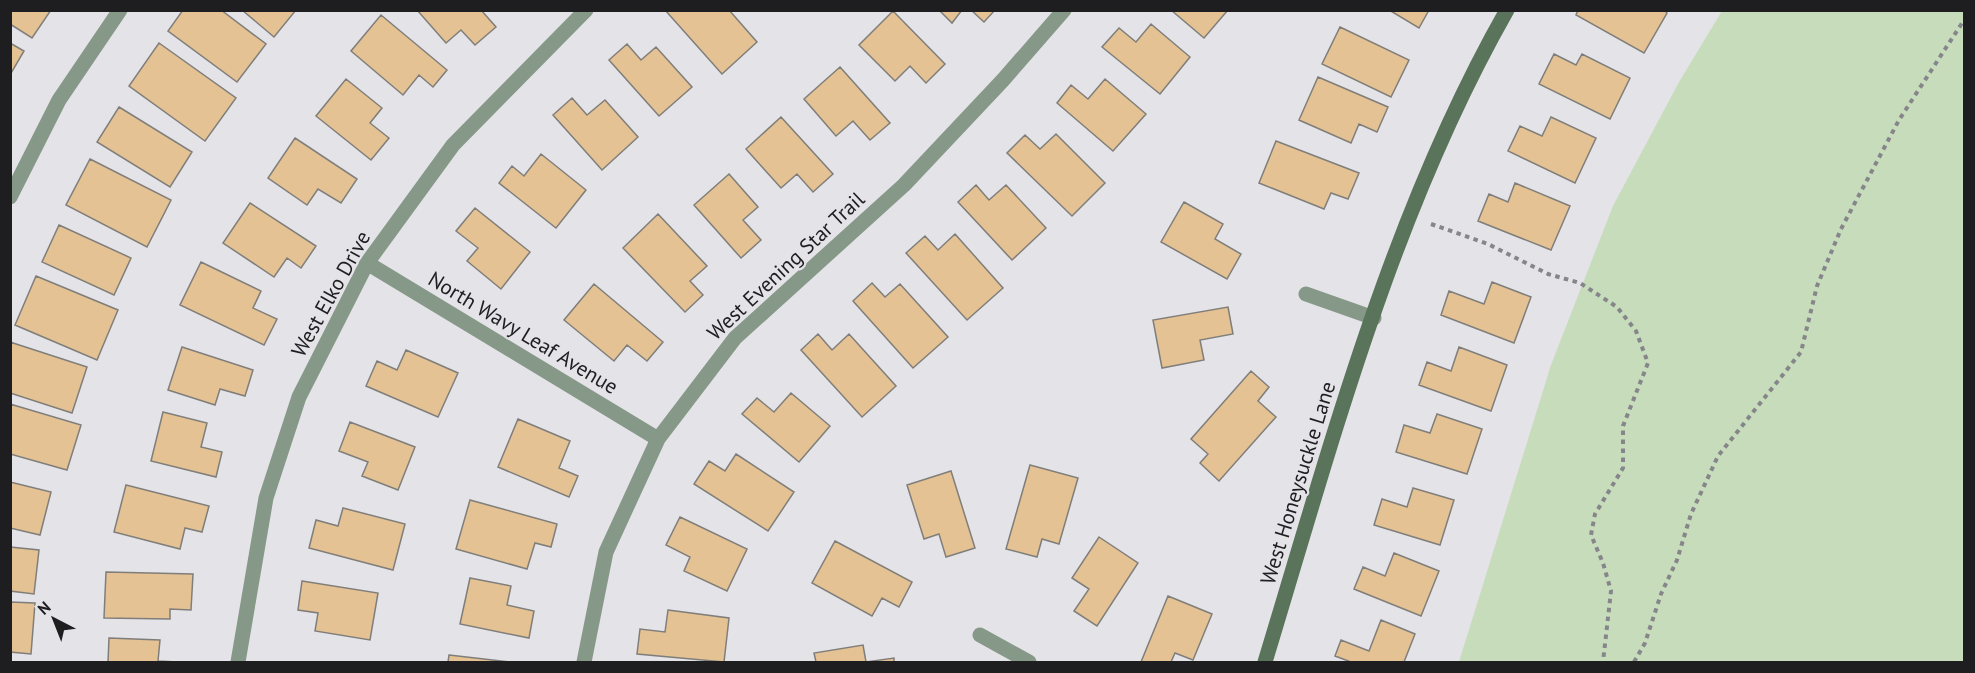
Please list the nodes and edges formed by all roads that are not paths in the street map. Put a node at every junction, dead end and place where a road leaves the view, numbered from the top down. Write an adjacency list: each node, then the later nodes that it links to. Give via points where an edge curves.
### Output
1 (120, 10): 5 (street, via 59,99)
2 (586, 10): 6 (street, West Elko Drive, via 453,145)
3 (1064, 10): 9 (street, West Evening Star Trail, via 904,185 735,338)
4 (1507, 10): 8 (street, West Honeysuckle Lane, via 1478,62 1411,216)
5 (10, 197)
6 (367, 263): 9 (street, North Wavy Leaf Avenue); 11 (street, West Elko Drive, via 299,397 270,487)
7 (1306, 294): 8 (street)
8 (1374, 318): 14 (street, West Honeysuckle Lane)
9 (658, 439): 12 (street, West Evening Star Trail, via 606,552)
10 (980, 635): 13 (street)
11 (238, 663)
12 (584, 663)
13 (1029, 663)
14 (1265, 663)

